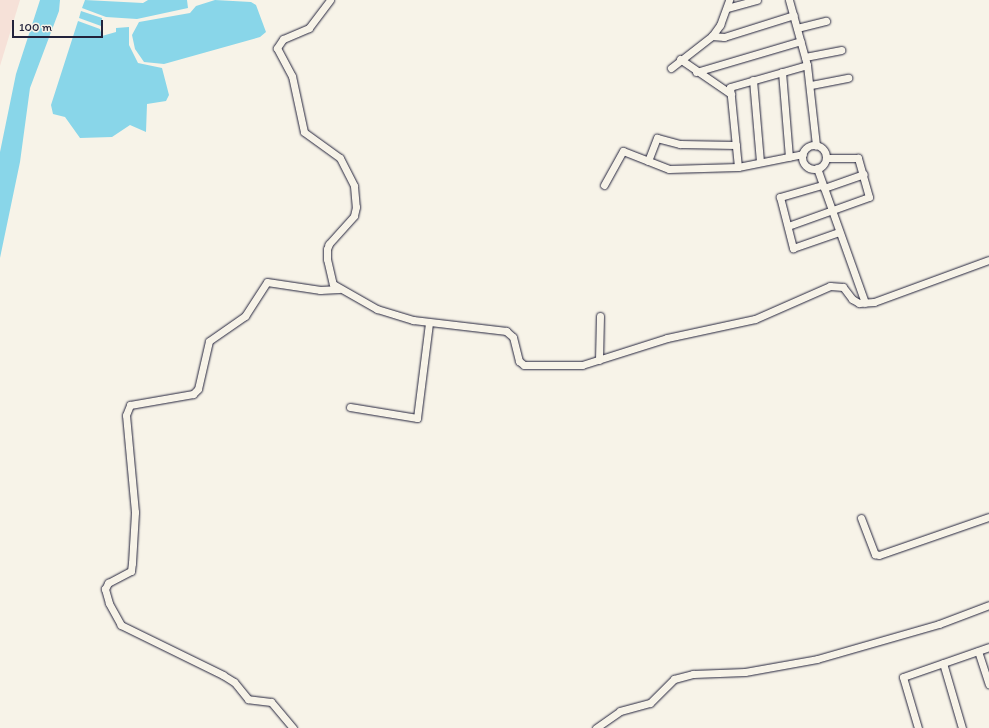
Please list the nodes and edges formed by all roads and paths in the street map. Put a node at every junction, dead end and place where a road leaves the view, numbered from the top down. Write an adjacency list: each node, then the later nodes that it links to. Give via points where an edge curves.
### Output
1 (330, 0): 38 (street, via 309,28 283,39 277,48 292,76 304,132 340,158 354,186 354,216 327,249 330,274 333,284)
2 (730, 0): 5 (street)
3 (757, 0): 5 (street)
4 (789, 0): 6 (street)
5 (727, 8): 9 (street)
6 (794, 15): 8 (street); 9 (street, via 724,37)
7 (826, 21): 8 (street)
8 (797, 28): 10 (street)
9 (712, 36): 13 (street)
10 (801, 41): 12 (street); 16 (street)
11 (841, 50): 12 (street)
12 (805, 57): 14 (street)
13 (680, 59): 15 (street); 16 (street)
14 (808, 65): 17 (street); 20 (street)
15 (670, 68)
16 (696, 72): 21 (street)
17 (782, 72): 19 (street); 25 (street)
18 (848, 78): 20 (street)
19 (753, 80): 21 (street, via 730,87); 28 (street)
20 (811, 85): 23 (street)
21 (731, 94): 22 (street)
22 (736, 145): 27 (street, via 680,144 657,138); 29 (street)
23 (816, 145): 24 (street, via 807,148); 26 (street, via 825,151)
24 (803, 154): 25 (street); 30 (street, via 805,164)
25 (789, 156): 28 (street)
26 (826, 158): 30 (street); 31 (street, via 858,158)
27 (648, 162): 29 (street, via 669,169); 32 (street, via 623,151)
28 (760, 162): 29 (street)
29 (738, 167)
30 (817, 168): 33 (street)
31 (864, 174): 33 (street); 34 (street, via 869,197)
32 (604, 185)
33 (823, 186): 34 (street); 35 (street, via 780,198)
34 (832, 210): 35 (street); 36 (street)
35 (788, 226): 36 (street, via 793,248)
36 (839, 232): 39 (street)
37 (989, 260): 39 (street)
38 (339, 289): 41 (street, via 377,309); 51 (street, via 320,290 268,282 245,316 209,341 198,389 193,394 130,404 126,415 135,512 131,571 108,583 105,589 109,603 121,625 223,675 234,682 248,699 271,702)
39 (865, 303): 42 (street, via 855,302 843,287 830,286 755,319 667,338)
40 (600, 316): 42 (street)
41 (429, 323): 42 (street, via 510,332 519,361 524,365 582,365); 43 (street, via 418,418)
42 (599, 360)
43 (350, 407)
44 (989, 517): 45 (street, via 879,555 874,554)
45 (861, 518)
46 (989, 605): 52 (street, via 940,624 816,659 745,672 693,674 674,679 650,702 620,711)
47 (989, 647): 48 (street)
48 (978, 651): 49 (street); 50 (street)
49 (943, 663): 53 (street, via 903,677); 54 (street)
50 (989, 684)
51 (293, 728)
52 (596, 728)
53 (918, 728)
54 (962, 728)

